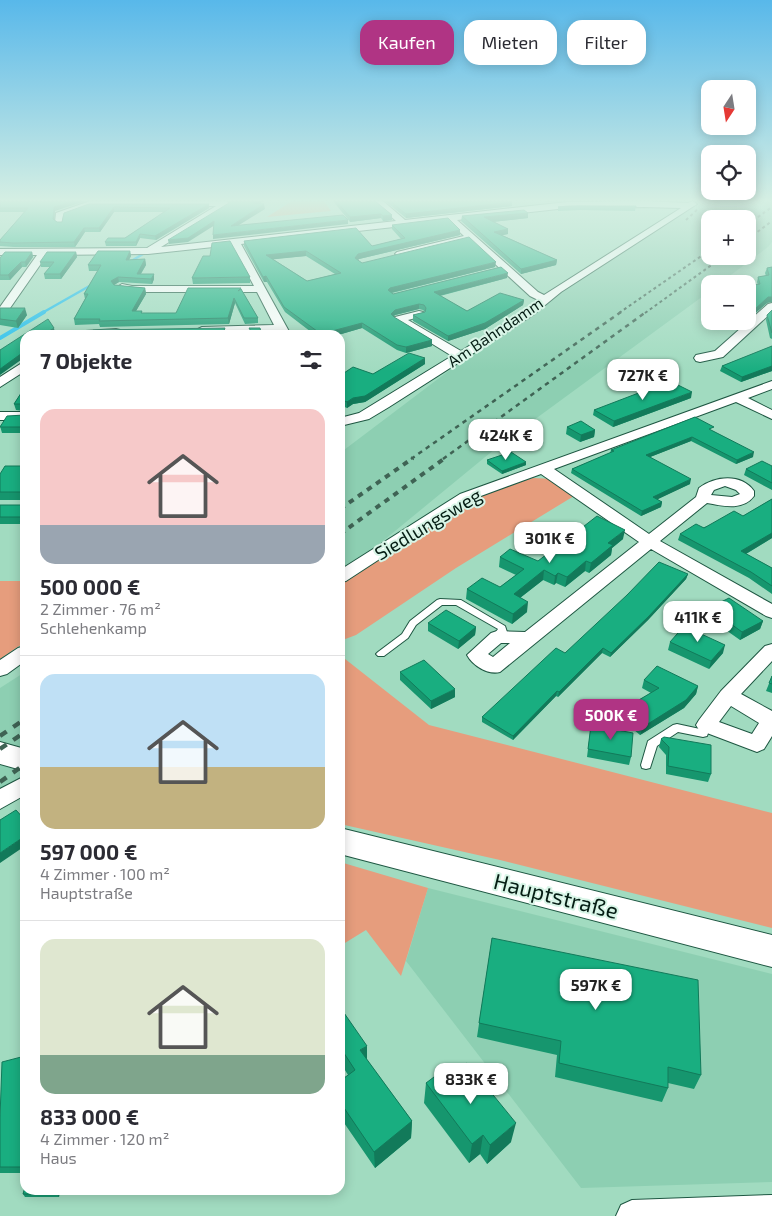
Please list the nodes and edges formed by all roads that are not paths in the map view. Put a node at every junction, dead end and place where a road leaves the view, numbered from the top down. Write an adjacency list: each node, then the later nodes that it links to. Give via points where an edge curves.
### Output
1 (39, 258): 9 (street, via 15,288)
2 (244, 258): 6 (street)
3 (491, 258): 7 (street)
4 (609, 258): 7 (street, Am Bahndamm)
5 (119, 287): 6 (street)
6 (262, 289): 11 (street)
7 (544, 300): 12 (street, Am Bahndamm)
8 (772, 306): 13 (street, via 719,354)
9 (4, 309)
10 (419, 314): 12 (street, via 399,319)
11 (283, 330)
12 (461, 356): 21 (street, Am Bahndamm, via 364,416)
13 (700, 358)
14 (20, 369): 15 (street)
15 (0, 383)
16 (772, 385): 17 (street, Siedlungsweg)
17 (737, 398): 18 (street); 22 (street, Siedlungsweg)
18 (772, 415)
19 (0, 416): 20 (street)
20 (20, 416)
21 (345, 421)
22 (542, 468): 24 (street); 25 (street, Siedlungsweg, via 466,497)
23 (704, 498): 24 (street)
24 (649, 541): 26 (street); 28 (street)
25 (345, 574)
26 (772, 612)
27 (497, 637): 28 (street); 28 (street, via 476,655 492,667); 30 (lane, via 502,628 458,602 444,601 413,623 402,639)
28 (531, 638)
29 (772, 650): 33 (street)
30 (381, 654)
31 (20, 655): 32 (street)
32 (0, 668)
33 (728, 696): 34 (street); 34 (street, via 771,720 757,744)
34 (706, 725): 37 (lane, via 703,732 677,728 652,744)
35 (0, 753): 36 (main road)
36 (20, 759)
37 (646, 765)
38 (20, 787): 39 (street)
39 (0, 800)
40 (345, 842): 41 (main road, Hauptstraße)
41 (772, 951)
42 (772, 1210): 43 (street)
43 (687, 1214): 44 (street)
44 (632, 1216)

